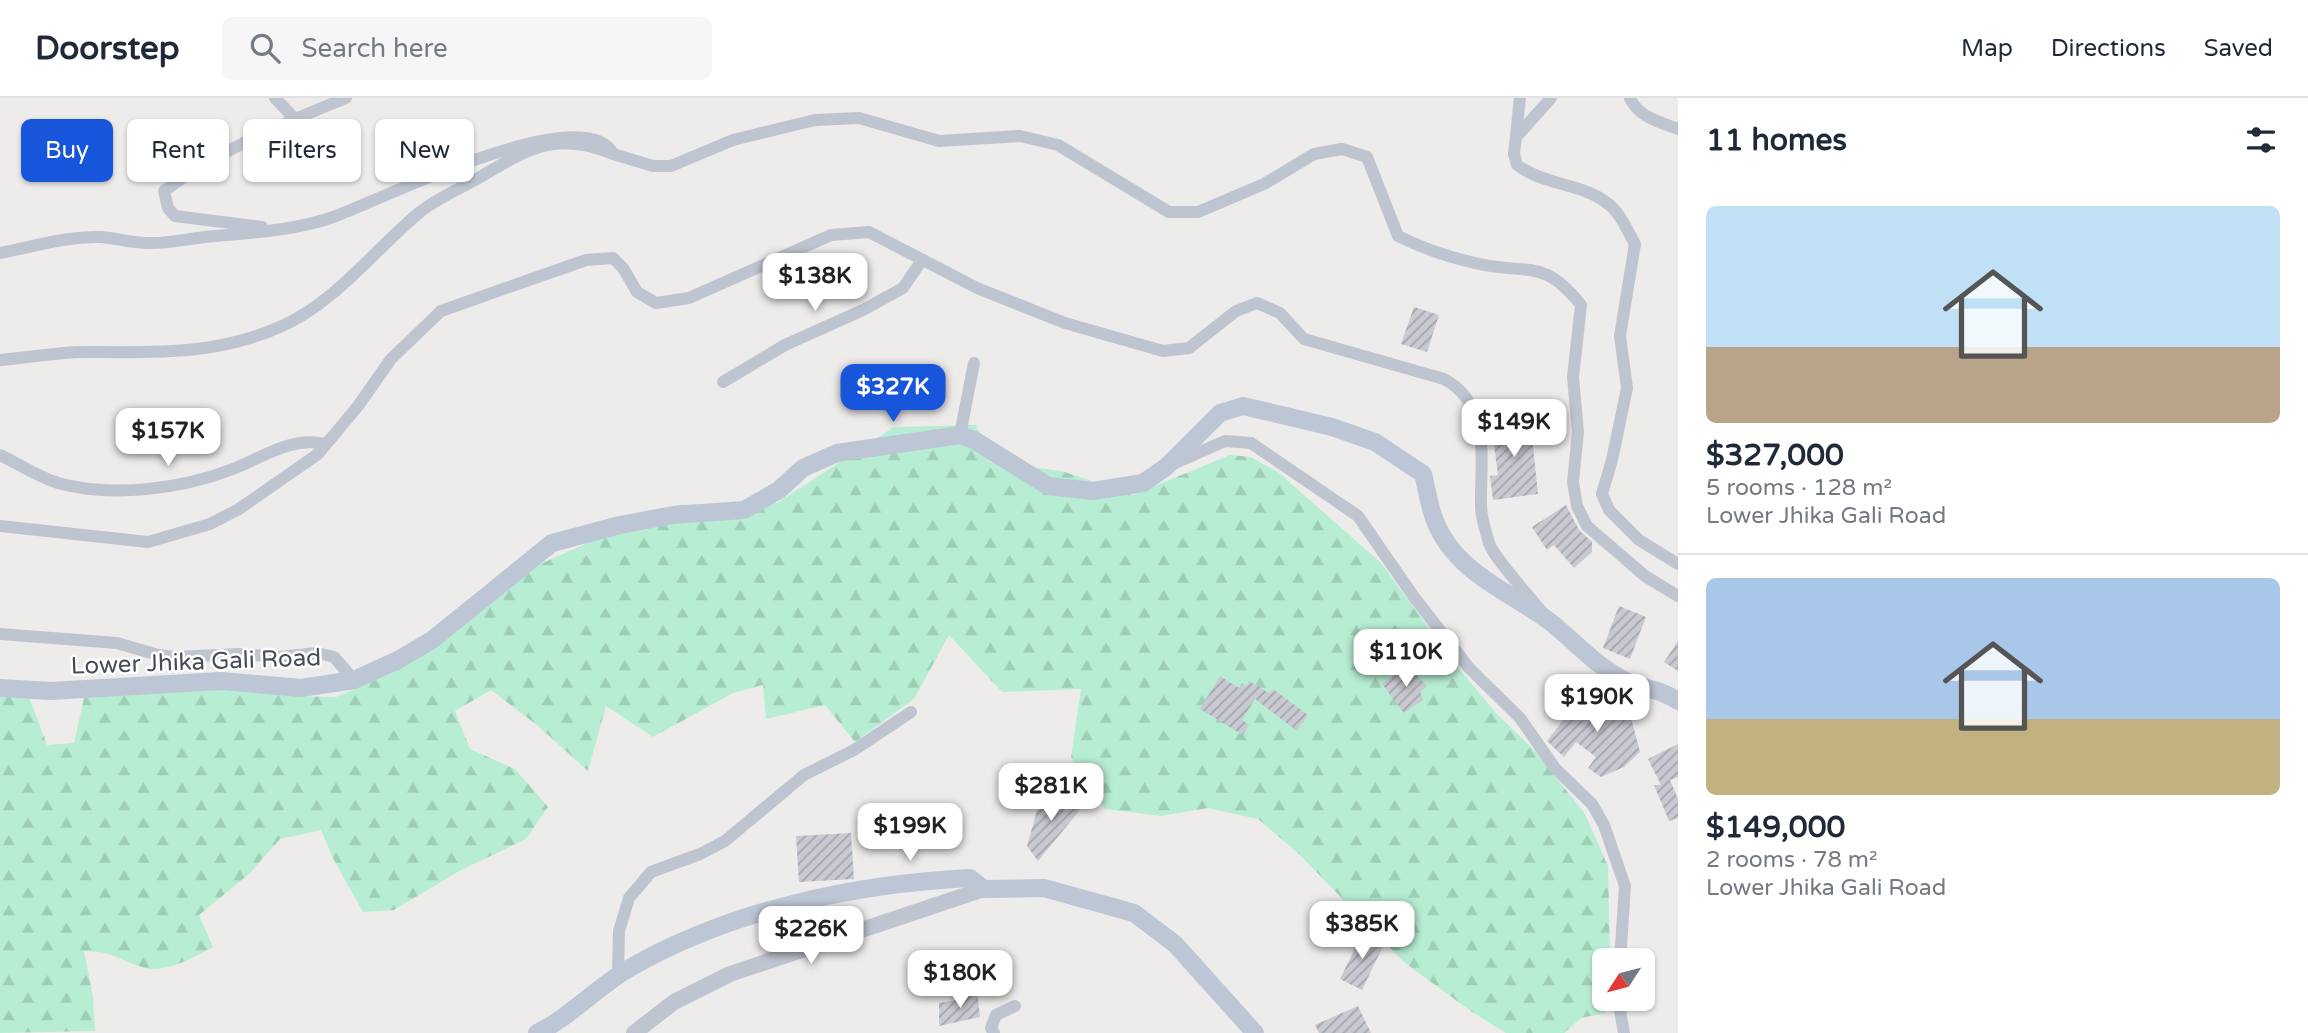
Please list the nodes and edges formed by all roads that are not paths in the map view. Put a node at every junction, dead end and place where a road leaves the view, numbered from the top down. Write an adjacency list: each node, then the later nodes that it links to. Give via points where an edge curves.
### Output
1 (275, 98): 6 (street)
2 (346, 98): 6 (street)
3 (1520, 98): 8 (street)
4 (1551, 98): 8 (street)
5 (1630, 98): 7 (street, via 1645,116)
6 (295, 119)
7 (1678, 130)
8 (1517, 136): 22 (street, via 1517,164 1545,181 1607,202 1634,244 1620,336 1627,388 1602,494 1609,510 1639,540)
9 (243, 146): 11 (street, via 163,191 168,208 175,216)
10 (612, 154): 11 (street, via 606,141 579,125 543,128 485,146 335,217); 14 (street, via 568,143 542,144 513,157 422,210 359,271 314,306 285,325 236,345); 23 (street, via 653,166 671,166 733,139 815,120 859,118 939,141 1020,136 1058,145 1169,212 1198,212 1264,184 1314,154 1342,149 1367,157 1398,236 1477,264 1538,269 1564,284 1581,305 1573,377 1577,506 1587,526 1645,576)
11 (273, 230): 12 (street, via 148,244 98,237)
12 (0, 253)
13 (922, 260): 16 (street, via 903,288 785,345); 18 (street, via 869,232 831,235 690,298 656,303 637,292 613,258 586,260 441,311 391,359); 24 (street, via 976,288 1065,323 1163,351 1189,348 1236,311 1257,303 1280,313 1304,340 1444,379 1460,388 1476,412 1482,442 1481,509 1490,547)
14 (0, 360)
15 (974, 363): 17 (street)
16 (723, 382)
17 (960, 435): 20 (main road, via 1048,486 1093,491 1143,483); 26 (main road, Lower Jhika Gali Road, via 837,453 803,468 779,490 744,509 673,515 552,543 432,640)
18 (325, 444): 19 (street, via 309,440 198,481 103,490 55,482); 21 (street, via 308,463 239,509 167,538 148,541)
19 (0, 455)
20 (1166, 467): 24 (main road, via 1220,413 1243,406 1375,442 1423,474 1435,521 1458,556 1488,583); 31 (street, via 1225,441 1251,443 1358,516 1469,668 1520,718 1555,768 1592,804 1625,886)
21 (0, 526)
22 (1678, 564)
23 (1678, 596)
24 (1549, 621): 28 (main road, via 1582,653 1625,680)
25 (0, 634): 26 (street, via 117,643 176,657 317,653 334,657)
26 (354, 680): 27 (main road, Lower Jhika Gali Road, via 301,688 221,681 51,691)
27 (0, 688)
28 (1678, 701)
29 (911, 712): 32 (street, via 854,750 804,775 724,841 651,872 629,898 619,931)
30 (984, 889): 32 (main road, via 970,878 882,886 820,898 697,933); 36 (street, via 730,974 674,1002); 38 (main road, via 1044,888 1134,913 1175,944)
31 (1621, 948)
32 (618, 976): 35 (main road)
33 (1015, 1006): 37 (street, via 996,1015 991,1028)
34 (1620, 1012): 39 (street)
35 (537, 1033)
36 (634, 1033)
37 (994, 1033)
38 (1255, 1033)
39 (1623, 1033)

